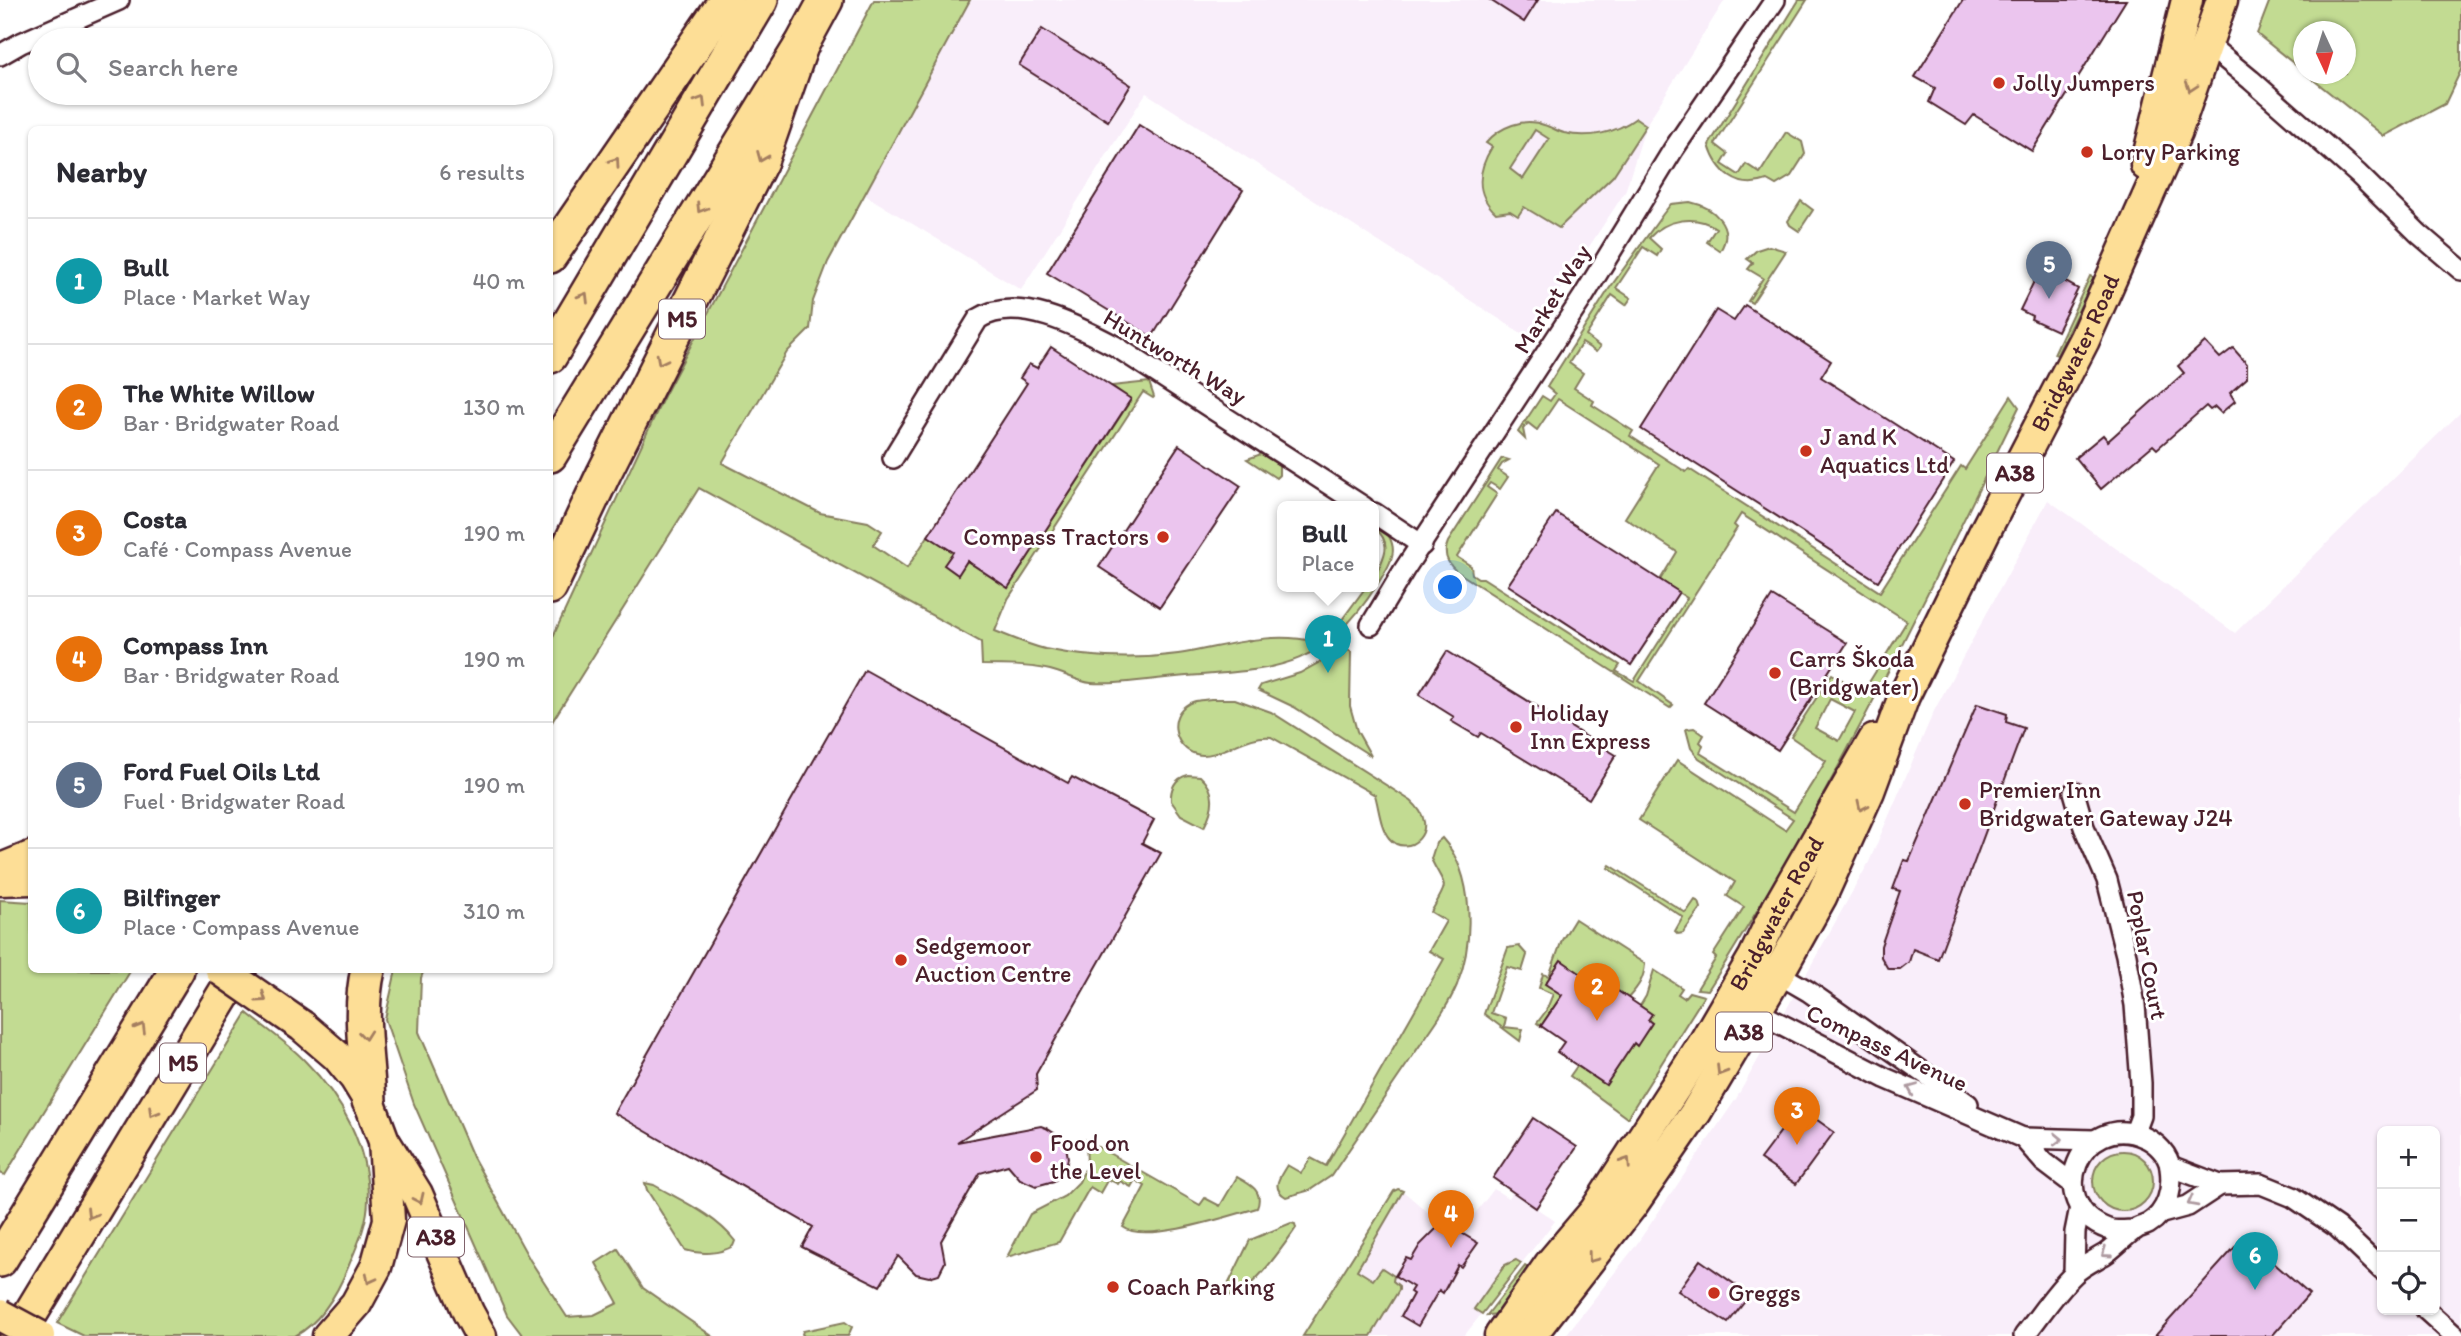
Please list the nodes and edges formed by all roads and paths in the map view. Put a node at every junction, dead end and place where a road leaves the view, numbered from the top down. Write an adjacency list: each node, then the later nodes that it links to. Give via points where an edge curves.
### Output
1 (119, 0): 8 (street)
2 (726, 0): 14 (highway, one-way to 2)
3 (761, 0): 16 (highway, one-way to 3)
4 (826, 0): 11 (highway, M5)
5 (1775, 0): 21 (street, Market Way, via 1672,150)
6 (2187, 0): 13 (main road, A38)
7 (2222, 0): 10 (main road, Bridgwater Road / A38)
8 (55, 28)
9 (28, 40): 12 (street)
10 (2206, 43): 13 (main road, Bridgwater Road / A38, one-way to 13, via 2176,133); 15 (street)
11 (801, 46): 17 (highway, M5, one-way to 17); 22 (highway, M5, one-way to 22, via 761,161)
12 (0, 55)
13 (2124, 250): 24 (main road, Bridgwater Road / A38, via 2082,346)
14 (553, 252)
15 (2461, 270)
16 (553, 351)
17 (553, 450)
18 (893, 458): 19 (street, Huntworth Way, via 978,319 1008,308 1080,328 1115,346)
19 (1355, 501)
20 (1379, 516): 21 (street)
21 (1422, 545): 23 (street, Market Way)
22 (553, 581)
23 (1371, 625)
24 (1904, 696): 30 (main road, Bridgwater Road / A38, via 1864,755); 35 (main road, Bridgwater Road / A38, one-way to 35, via 1869,791 1821,897)
25 (2074, 792): 39 (street, Poplar Court, via 2107,880 2129,968 2141,1087 2141,1116)
26 (28, 860): 27 (highway)
27 (0, 871)
28 (28, 879): 29 (main road)
29 (0, 880)
30 (1754, 957): 35 (street, Compass Avenue); 36 (main road, Bridgwater Road / A38)
31 (175, 973): 49 (highway, M5, one-way to 31)
32 (225, 973): 37 (main road, one-way to 37, bridge, via 337,1056)
33 (237, 973): 54 (highway, M5, one-way to 54)
34 (367, 973): 37 (highway, one-way to 37, via 363,1018)
35 (1779, 974): 36 (main road, Bridgwater Road / A38); 38 (street, Compass Avenue)
36 (1745, 1004): 38 (street, Compass Avenue, one-way to 36, via 1885,1079); 58 (main road, Bridgwater Road / A38, one-way to 36); 59 (main road, Bridgwater Road / A38, one-way to 59, via 1696,1112 1632,1205)
37 (369, 1101): 42 (main road)
38 (1997, 1125): 40 (street, Compass Avenue)
39 (2135, 1132): 41 (street, via 2121,1131); 43 (street, via 2163,1151)
40 (2023, 1138): 41 (street, Compass Avenue, one-way to 41); 44 (street, Compass Avenue)
41 (2094, 1140): 44 (street, via 2080,1158)
42 (384, 1141): 56 (main road, one-way to 56, via 389,1220 376,1267 356,1304); 57 (main road, A38, one-way to 57, via 417,1194)
43 (2170, 1166): 45 (street); 47 (street, via 2169,1198)
44 (2073, 1184): 46 (street)
45 (2220, 1185): 47 (street, one-way to 47, via 2189,1206); 50 (street, via 2261,1184 2293,1197 2337,1227)
46 (2080, 1207): 48 (street, via 2110,1230); 51 (street)
47 (2162, 1213): 48 (street)
48 (2135, 1230): 51 (street, one-way to 51)
49 (0, 1260)
50 (2377, 1265)
51 (2074, 1273): 60 (street)
52 (0, 1315): 55 (main road, bridge)
53 (2432, 1315): 61 (street)
54 (17, 1336)
55 (39, 1336)
56 (328, 1336)
57 (481, 1336)
58 (1500, 1336)
59 (1530, 1336)
60 (2024, 1336)
61 (2455, 1336)

